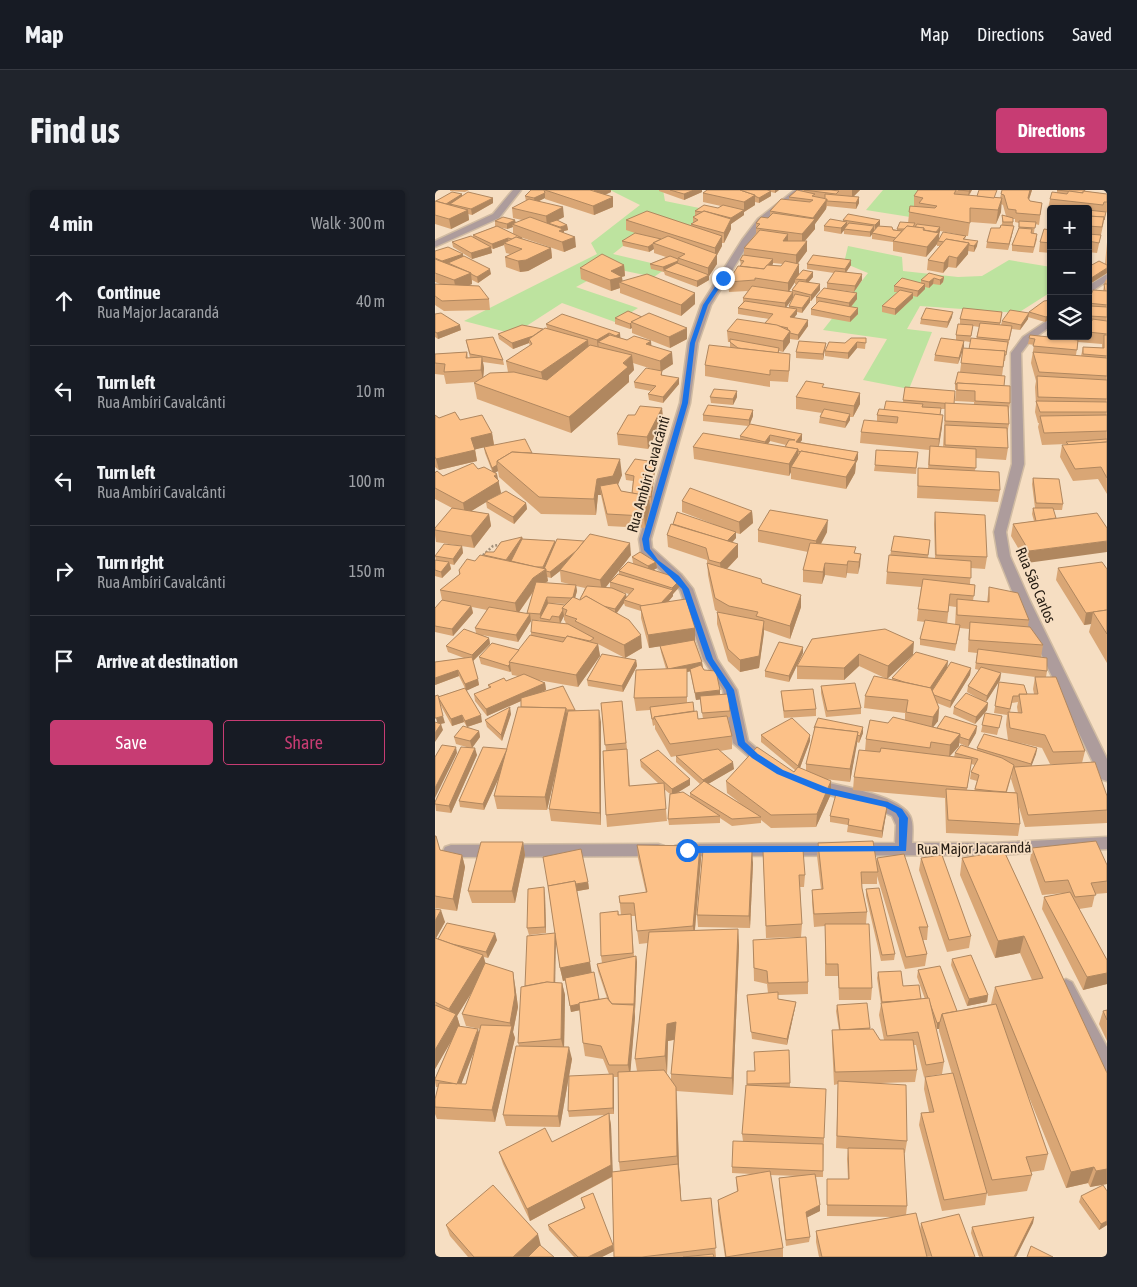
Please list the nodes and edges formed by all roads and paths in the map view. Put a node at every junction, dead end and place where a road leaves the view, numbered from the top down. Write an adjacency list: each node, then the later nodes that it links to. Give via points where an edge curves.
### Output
1 (517, 190): 3 (street, via 496,216)
2 (800, 190): 9 (street, Rua Ambíri Cavalcânti, via 761,221 745,240 706,305 693,343 685,403 645,539 646,549 677,577 685,589 710,659 730,690 741,743)
3 (435, 244)
4 (1107, 277): 5 (street)
5 (1092, 288)
6 (1047, 324): 10 (street, Rua São Carlos, via 1027,338 1016,353 1018,464 1000,532 1004,556 1023,601)
7 (504, 543): 8 (path, via 493,546)
8 (480, 559)
9 (780, 772)
10 (1107, 775)
11 (798, 780): 13 (street, via 888,805 899,811 903,818)
12 (1107, 843): 13 (street, Rua Major Jacarandá, via 996,856)
13 (903, 849): 14 (street, Rua Major Jacarandá)
14 (451, 851)
15 (1058, 972): 16 (street)
16 (1107, 1066)

